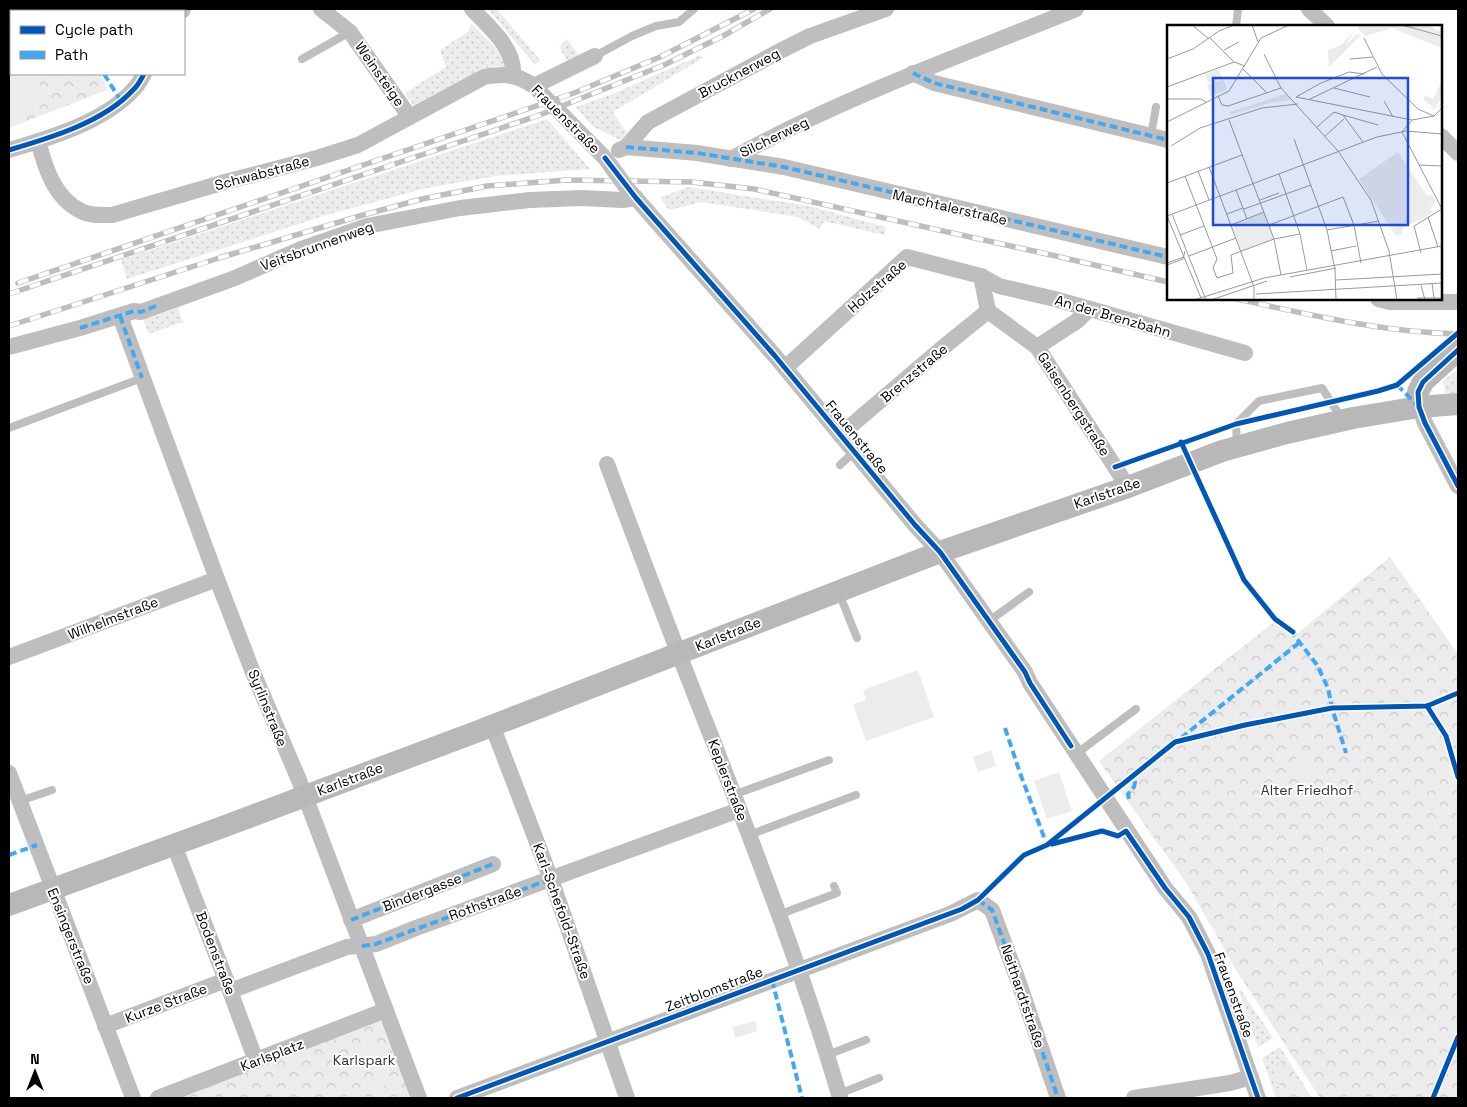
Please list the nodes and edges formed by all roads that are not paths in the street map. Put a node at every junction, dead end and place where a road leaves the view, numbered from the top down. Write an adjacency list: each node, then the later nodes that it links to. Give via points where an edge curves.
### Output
1 (321, 9): 10 (street, Weinsteige)
2 (472, 9): 15 (street, via 510,55 514,65)
3 (694, 9): 11 (lane, via 679,22 656,26)
4 (886, 9): 23 (street, Brucknerweg, via 810,36 780,51 648,122)
5 (1076, 9): 13 (street, Silcherweg)
6 (1238, 9): 8 (lane)
7 (1309, 9): 9 (street)
8 (1236, 25)
9 (1326, 25)
10 (350, 32): 12 (lane, Weinsteige); 18 (street, Weinsteige)
11 (595, 56): 16 (street)
12 (302, 59)
13 (913, 73): 19 (street, via 934,83); 26 (street, Silcherweg)
14 (143, 75): 22 (street, via 135,89 108,111)
15 (513, 76): 16 (street, Frauenstraße); 18 (street, Schwabstraße, via 484,77)
16 (534, 86): 27 (street, Frauenstraße)
17 (1156, 107): 19 (lane)
18 (409, 116): 22 (street, Schwabstraße, via 358,145 112,215 82,212 70,203 56,188)
19 (1151, 135): 21 (street)
20 (1442, 137): 25 (street)
21 (1167, 140)
22 (38, 141): 24 (street)
23 (626, 146): 26 (street, Silcherweg); 27 (street, Brucknerweg)
24 (9, 150)
25 (1458, 153)
26 (731, 158): 29 (street, Marchtalerstraße, via 784,167)
27 (608, 162): 28 (street, Frauenstraße, bridge)
28 (631, 192): 35 (street, Veitsbrunnenweg, via 622,200 530,200 460,208 367,226 301,249 235,278 141,312); 40 (street, Frauenstraße)
29 (1167, 257)
30 (981, 276): 33 (street, An der Brenzbahn, via 999,286); 34 (street); 40 (street, Holzstraße, via 907,257)
31 (1382, 300): 32 (street)
32 (1458, 302)
33 (1089, 309): 37 (street, Gaisenbergstraße, via 1077,321); 39 (street, An der Brenzbahn)
34 (988, 311): 37 (street, Gaisenbergstraße); 46 (street, Brenzstraße)
35 (120, 316): 36 (street, Veitsbrunnenweg); 41 (street, Syrlinstraße)
36 (9, 347)
37 (1037, 347): 52 (street, Gaisenbergstraße)
38 (1458, 350): 43 (main road, via 1423,382 1418,392)
39 (1245, 353)
40 (785, 368): 46 (street, Frauenstraße)
41 (142, 378): 45 (lane); 54 (street, Syrlinstraße)
42 (1458, 404): 43 (main road, Karlstraße)
43 (1419, 407): 44 (main road, Karlstraße); 51 (street)
44 (1343, 420): 47 (main road, Karlstraße); 47 (lane, via 1322,388 1259,401 1236,424)
45 (9, 428)
46 (840, 435): 48 (street, Frauenstraße)
47 (1237, 446): 52 (main road, Karlstraße)
48 (854, 452): 50 (lane); 53 (street, Frauenstraße)
49 (607, 464): 59 (street, Keplerstraße)
50 (840, 465)
51 (1458, 486)
52 (1128, 487): 53 (main road, Karlstraße)
53 (940, 552): 55 (main road, Karlstraße); 57 (street, Frauenstraße)
54 (217, 579): 60 (street, Wilhelmstraße); 68 (street, Syrlinstraße)
55 (838, 591): 58 (lane); 59 (main road, Karlstraße)
56 (1029, 592): 57 (lane)
57 (989, 621): 63 (street, Frauenstraße)
58 (857, 638)
59 (678, 654): 62 (main road, Karlstraße); 70 (street, Keplerstraße)
60 (9, 657)
61 (1136, 709): 63 (lane)
62 (492, 725): 68 (main road, Karlstraße); 74 (street, Karl-Schefold-Straße)
63 (1076, 754): 90 (street, Frauenstraße, via 1160,880 1189,917 1208,954)
64 (829, 760): 70 (lane)
65 (9, 773): 69 (street, Ensingerstraße)
66 (52, 790): 69 (lane)
67 (856, 795): 71 (lane)
68 (304, 796): 72 (main road, Karlstraße); 80 (street, Syrlinstraße)
69 (20, 802): 76 (street, Ensingerstraße)
70 (736, 802): 71 (street, Keplerstraße); 74 (street, Rothstraße)
71 (749, 835): 79 (street, Keplerstraße)
72 (174, 844): 76 (main road, Karlstraße); 83 (street, Bodenstraße)
73 (493, 864): 80 (street, Bindergasse)
74 (551, 879): 81 (street, Rothstraße, via 376,944); 87 (street, Karl-Schefold-Straße)
75 (834, 886): 79 (lane, via 837,893)
76 (52, 890): 78 (main road, Karlstraße); 85 (street, Ensingerstraße)
77 (978, 900): 82 (street, Zeitblomstraße, via 950,914); 98 (street, Neithardtstraße, via 992,910)
78 (9, 905)
79 (778, 914): 82 (street, Keplerstraße)
80 (351, 920): 81 (street, Syrlinstraße)
81 (362, 946): 83 (street, Rothstraße, via 347,947); 84 (street, Syrlinstraße)
82 (799, 969): 87 (street, Zeitblomstraße); 88 (street, Keplerstraße)
83 (228, 985): 85 (street, Kurze Straße); 89 (street, Bodenstraße)
84 (386, 1010): 89 (street, Karlsplatz); 95 (street, Syrlinstraße)
85 (105, 1026): 93 (street, Ensingerstraße)
86 (866, 1040): 88 (lane)
87 (608, 1041): 96 (street, Zeitblomstraße); 97 (street, Karl-Schefold-Straße)
88 (827, 1054): 92 (street, Keplerstraße)
89 (256, 1061): 94 (street, Karlsplatz)
90 (1251, 1077): 99 (street); 100 (street, Frauenstraße)
91 (879, 1078): 92 (lane)
92 (840, 1096)
93 (133, 1098)
94 (158, 1098)
95 (419, 1098)
96 (457, 1098)
97 (627, 1098)
98 (1058, 1098)
99 (1134, 1098)
100 (1258, 1098)

